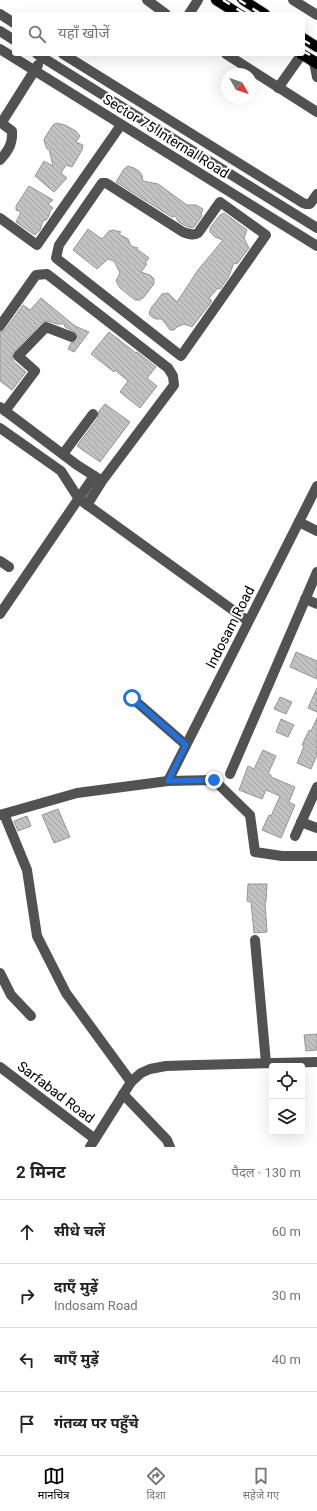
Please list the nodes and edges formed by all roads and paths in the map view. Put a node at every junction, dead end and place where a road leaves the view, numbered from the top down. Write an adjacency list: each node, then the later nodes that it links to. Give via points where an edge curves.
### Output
1 (147, 0): 6 (street)
2 (198, 0): 7 (street)
3 (216, 0): 8 (main road)
4 (243, 0): 9 (main road)
5 (293, 0): 11 (street)
6 (163, 12)
7 (189, 12)
8 (235, 12)
9 (262, 12)
10 (0, 14): 12 (street)
11 (317, 15)
12 (12, 22)
13 (0, 31): 14 (street)
14 (12, 39)
15 (305, 39): 16 (main road)
16 (317, 47)
17 (0, 48): 18 (street, Sector 75 Internal Road)
18 (12, 56)
19 (13, 56): 26 (street, Sector 75 Internal Road)
20 (40, 56): 26 (street); 37 (street, Sector 75 Internal Road)
21 (66, 56): 34 (street, via 303,203 310,204)
22 (229, 56): 28 (street)
23 (301, 56): 28 (street)
24 (305, 56): 25 (main road)
25 (316, 63): 27 (street)
26 (35, 70): 30 (street); 31 (street, Sector 75 Internal Road)
27 (317, 76)
28 (278, 88): 29 (street)
29 (317, 112)
30 (1, 122): 32 (street, via 12,131 12,138 9,149)
31 (121, 125): 33 (street, Sector 75 Internal Road); 36 (street, via 37,245)
32 (0, 160)
33 (227, 190): 35 (street); 38 (street, Sector 75 Internal Road)
34 (317, 194)
35 (220, 202): 35 (street, via 266,235 181,356 56,258 59,245 102,183 190,235 198,233)
36 (0, 218)
37 (317, 228)
38 (317, 246)
39 (0, 326): 45 (street, via 36,275 46,274 168,368 173,376 174,385)
40 (72, 337): 41 (street, via 46,327 18,356 35,371)
41 (2, 409): 44 (street)
42 (93, 414): 44 (street)
43 (0, 428): 47 (street, via 60,471)
44 (63, 454): 45 (street)
45 (98, 478): 47 (street)
46 (317, 486): 48 (street, Indosam Road)
47 (83, 502): 55 (street); 56 (street)
48 (298, 522): 49 (street); 56 (street, Indosam Road)
49 (317, 531)
50 (0, 560): 51 (street)
51 (9, 567)
52 (317, 572): 53 (street)
53 (305, 599): 54 (street); 59 (street)
54 (317, 604)
55 (0, 614)
56 (248, 621): 58 (street, Indosam Road)
57 (132, 698): 58 (street)
58 (186, 745): 60 (street, Indosam Road)
59 (230, 774)
60 (168, 781): 62 (street, via 78,793); 66 (street, via 214,780 250,815 255,852 282,856)
61 (317, 787): 63 (street)
62 (2, 814): 73 (street, via 27,870 37,936 66,993)
63 (301, 822): 64 (street); 65 (street)
64 (317, 828)
65 (295, 836)
66 (317, 856)
67 (255, 940): 70 (street)
68 (0, 973): 69 (street, via 11,994)
69 (31, 1016)
70 (266, 1062): 71 (street); 73 (street, via 166,1066 141,1073)
71 (317, 1062)
72 (0, 1067): 75 (street, Sarfabad Road)
73 (131, 1082): 74 (street)
74 (124, 1094): 75 (street); 76 (street, via 167,1140)
75 (93, 1143)
76 (170, 1147)

